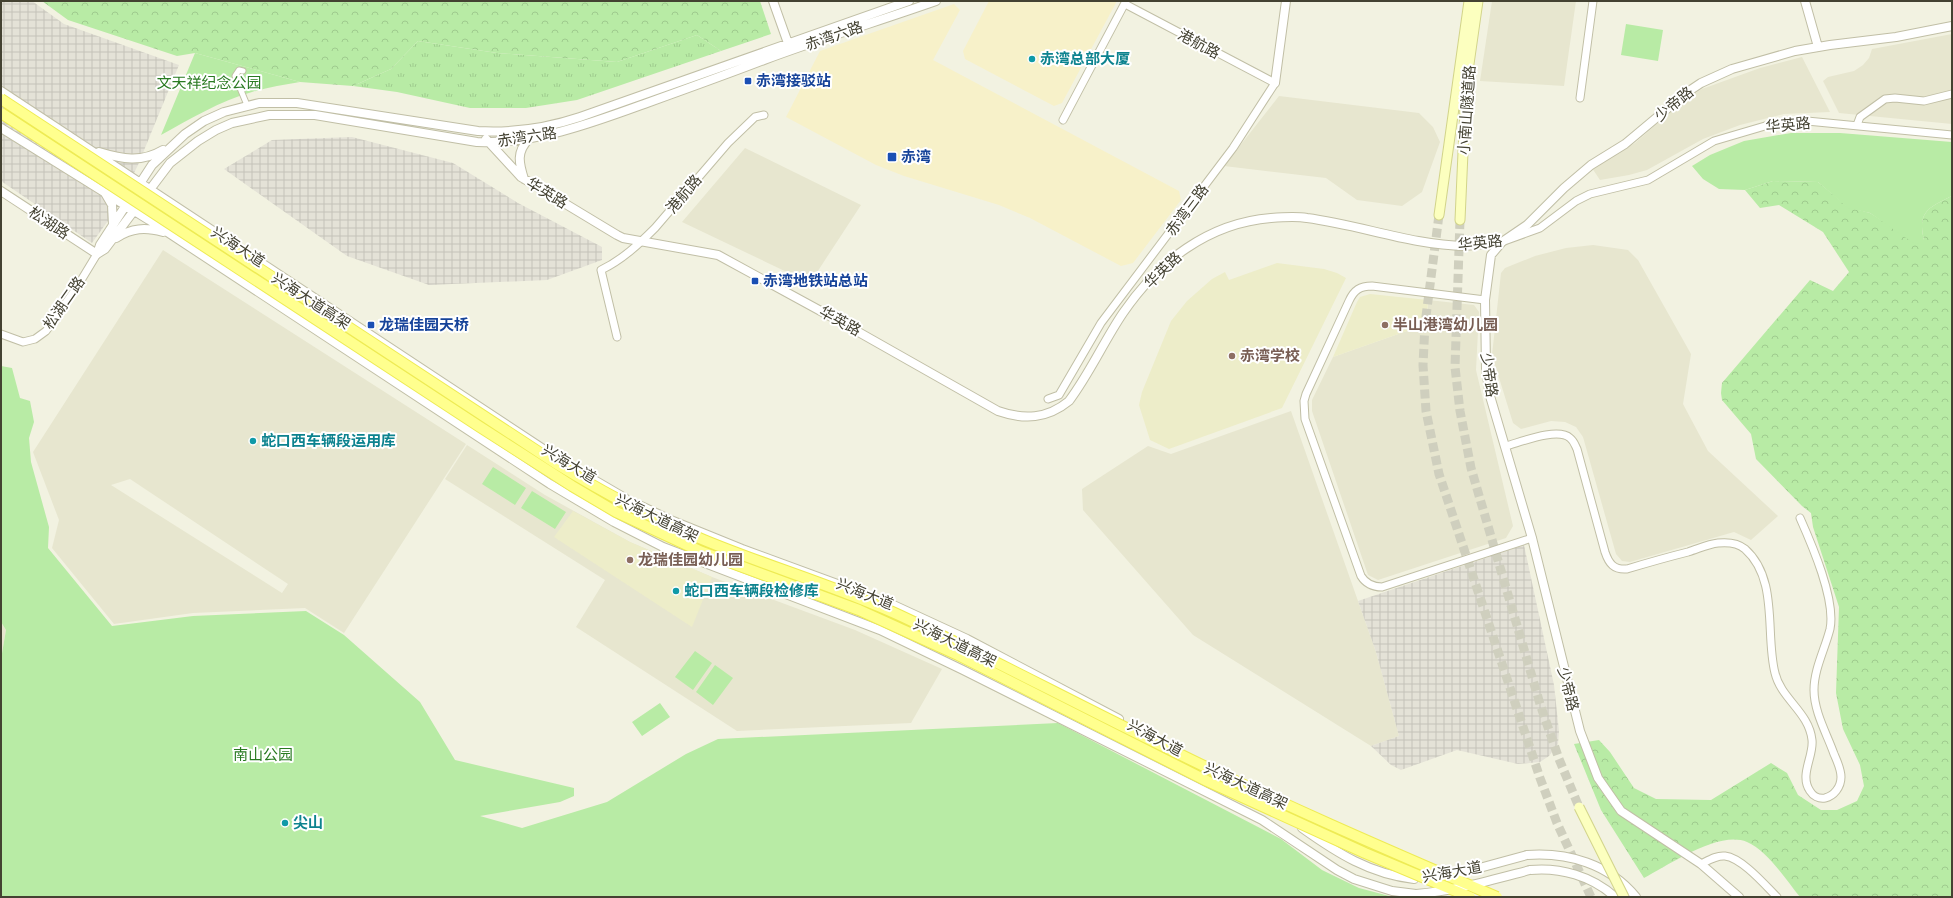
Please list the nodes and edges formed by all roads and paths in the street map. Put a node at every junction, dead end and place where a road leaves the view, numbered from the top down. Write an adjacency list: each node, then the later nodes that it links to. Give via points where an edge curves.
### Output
1 (773, 1): 11 (street)
2 (909, 1): 11 (street, 赤湾六路)
3 (936, 1): 11 (street, 赤湾六路)
4 (1286, 1): 14 (street, 赤湾三路)
5 (1468, 1): 38 (main road, 小南山隧道路)
6 (1478, 1): 39 (main road, 小南山隧道路, via 1466,85)
7 (1593, 1): 17 (street)
8 (1805, 1): 12 (street)
9 (1126, 2): 14 (street, 港航路); 22 (street)
10 (1952, 26): 12 (street, 少帝路, via 1896,37)
11 (789, 47): 25 (street, 赤湾六路, via 546,127); 27 (street, 赤湾六路, via 598,121 554,134)
12 (1818, 47): 44 (street, 少帝路, via 1750,64 1701,83 1681,96 1625,144 1591,165 1527,225)
13 (243, 71): 19 (street, via 239,70 235,76)
14 (1275, 83): 49 (street, 赤湾三路, via 1233,148 1101,323 1059,395)
15 (1, 90): 30 (street, 兴海大道)
16 (1952, 94): 23 (street, via 1924,101 1885,99 1860,117)
17 (1580, 98)
18 (1, 99): 56 (main road, 兴海大道高架, bridge, via 557,464 622,502 704,540 895,614 1166,748 1369,842)
19 (247, 105): 25 (street, 赤湾六路, via 297,103); 29 (street, 赤湾六路, via 204,121)
20 (1, 113): 55 (main road, 兴海大道高架, bridge, via 480,427 616,512 702,552 872,616 958,655 1214,784)
21 (764, 114): 43 (street, 港航路, via 755,118 728,143)
22 (1063, 120)
23 (1857, 125): 26 (street, 华英路); 44 (street, 华英路, via 1792,122 1729,135 1705,146 1654,178 1584,197 1540,228)
24 (1, 128): 34 (street, 兴海大道)
25 (478, 131): 28 (street, 华英路)
26 (1952, 135)
27 (529, 138): 28 (street, 赤湾六路); 31 (street, via 519,154 519,165)
28 (488, 142): 31 (street, 华英路); 33 (street, 赤湾六路, via 315,115 269,115 232,123 198,141 170,163)
29 (170, 146): 30 (street, via 148,158 138,159); 32 (street, 赤湾六路)
30 (90, 150): 32 (street, 兴海大道)
31 (524, 179): 43 (street, 华英路, via 618,235)
32 (140, 182): 33 (street, 兴海大道); 36 (street, 赤湾六路)
33 (150, 189): 37 (street, 赤湾六路); 59 (street, 兴海大道, bridge, via 560,460 626,499 680,524 876,598 936,624 1205,765 1351,860 1379,872 1414,879 1461,873 1527,855 1561,854 1591,863 1620,881)
34 (104, 190): 36 (street, 兴海大道); 40 (street, via 112,205)
35 (1, 191): 45 (street, 松湖路)
36 (126, 205): 37 (street, 兴海大道); 40 (street)
37 (134, 210): 41 (street, 兴海大道); 42 (street)
38 (1439, 215)
39 (1460, 220)
40 (113, 226): 45 (street)
41 (170, 233): 42 (street, via 139,228); 57 (street, 兴海大道, bridge, via 550,484 614,522 663,547 880,630 1251,814 1354,879 1392,891 1416,894 1463,888 1541,869 1570,873 1596,883)
42 (110, 241): 45 (street)
43 (642, 241): 44 (street, 华英路, bridge, via 718,255 839,320 998,411 1021,417 1039,417 1069,401 1123,313 1156,273 1183,250 1216,231 1255,219 1306,217 1446,246); 48 (street, 港航路, via 612,265 601,270)
44 (1502, 242): 46 (street, 少帝路, via 1491,255)
45 (97, 254): 47 (street, 松湖二路, via 46,332 35,339 23,342)
46 (1485, 300): 50 (street, 少帝路, via 1487,376 1490,396); 52 (street, via 1380,286 1366,286 1356,290 1306,394 1305,419 1361,576 1372,586 1382,587)
47 (1, 334)
48 (617, 337)
49 (1048, 398)
50 (1506, 446): 51 (street, via 1553,434 1570,438 1577,449 1605,552 1615,568 1627,569 1718,543 1740,545 1752,556 1760,567 1770,614 1775,674 1782,690 1809,726 1813,744 1806,770 1807,783 1813,795 1822,798 1836,791 1841,778 1814,692 1816,674 1832,613 1827,589); 52 (street, 少帝路)
51 (1800, 518)
52 (1532, 538): 54 (street, 少帝路, via 1575,715 1598,778 1622,811)
53 (1579, 807): 58 (main road, bridge)
54 (1702, 864): 60 (street, 少帝路); 61 (street, via 1715,857 1731,858 1741,863)
55 (1470, 897)
56 (1497, 897)
57 (1615, 897)
58 (1624, 897)
59 (1636, 897)
60 (1739, 897)
61 (1777, 897)

